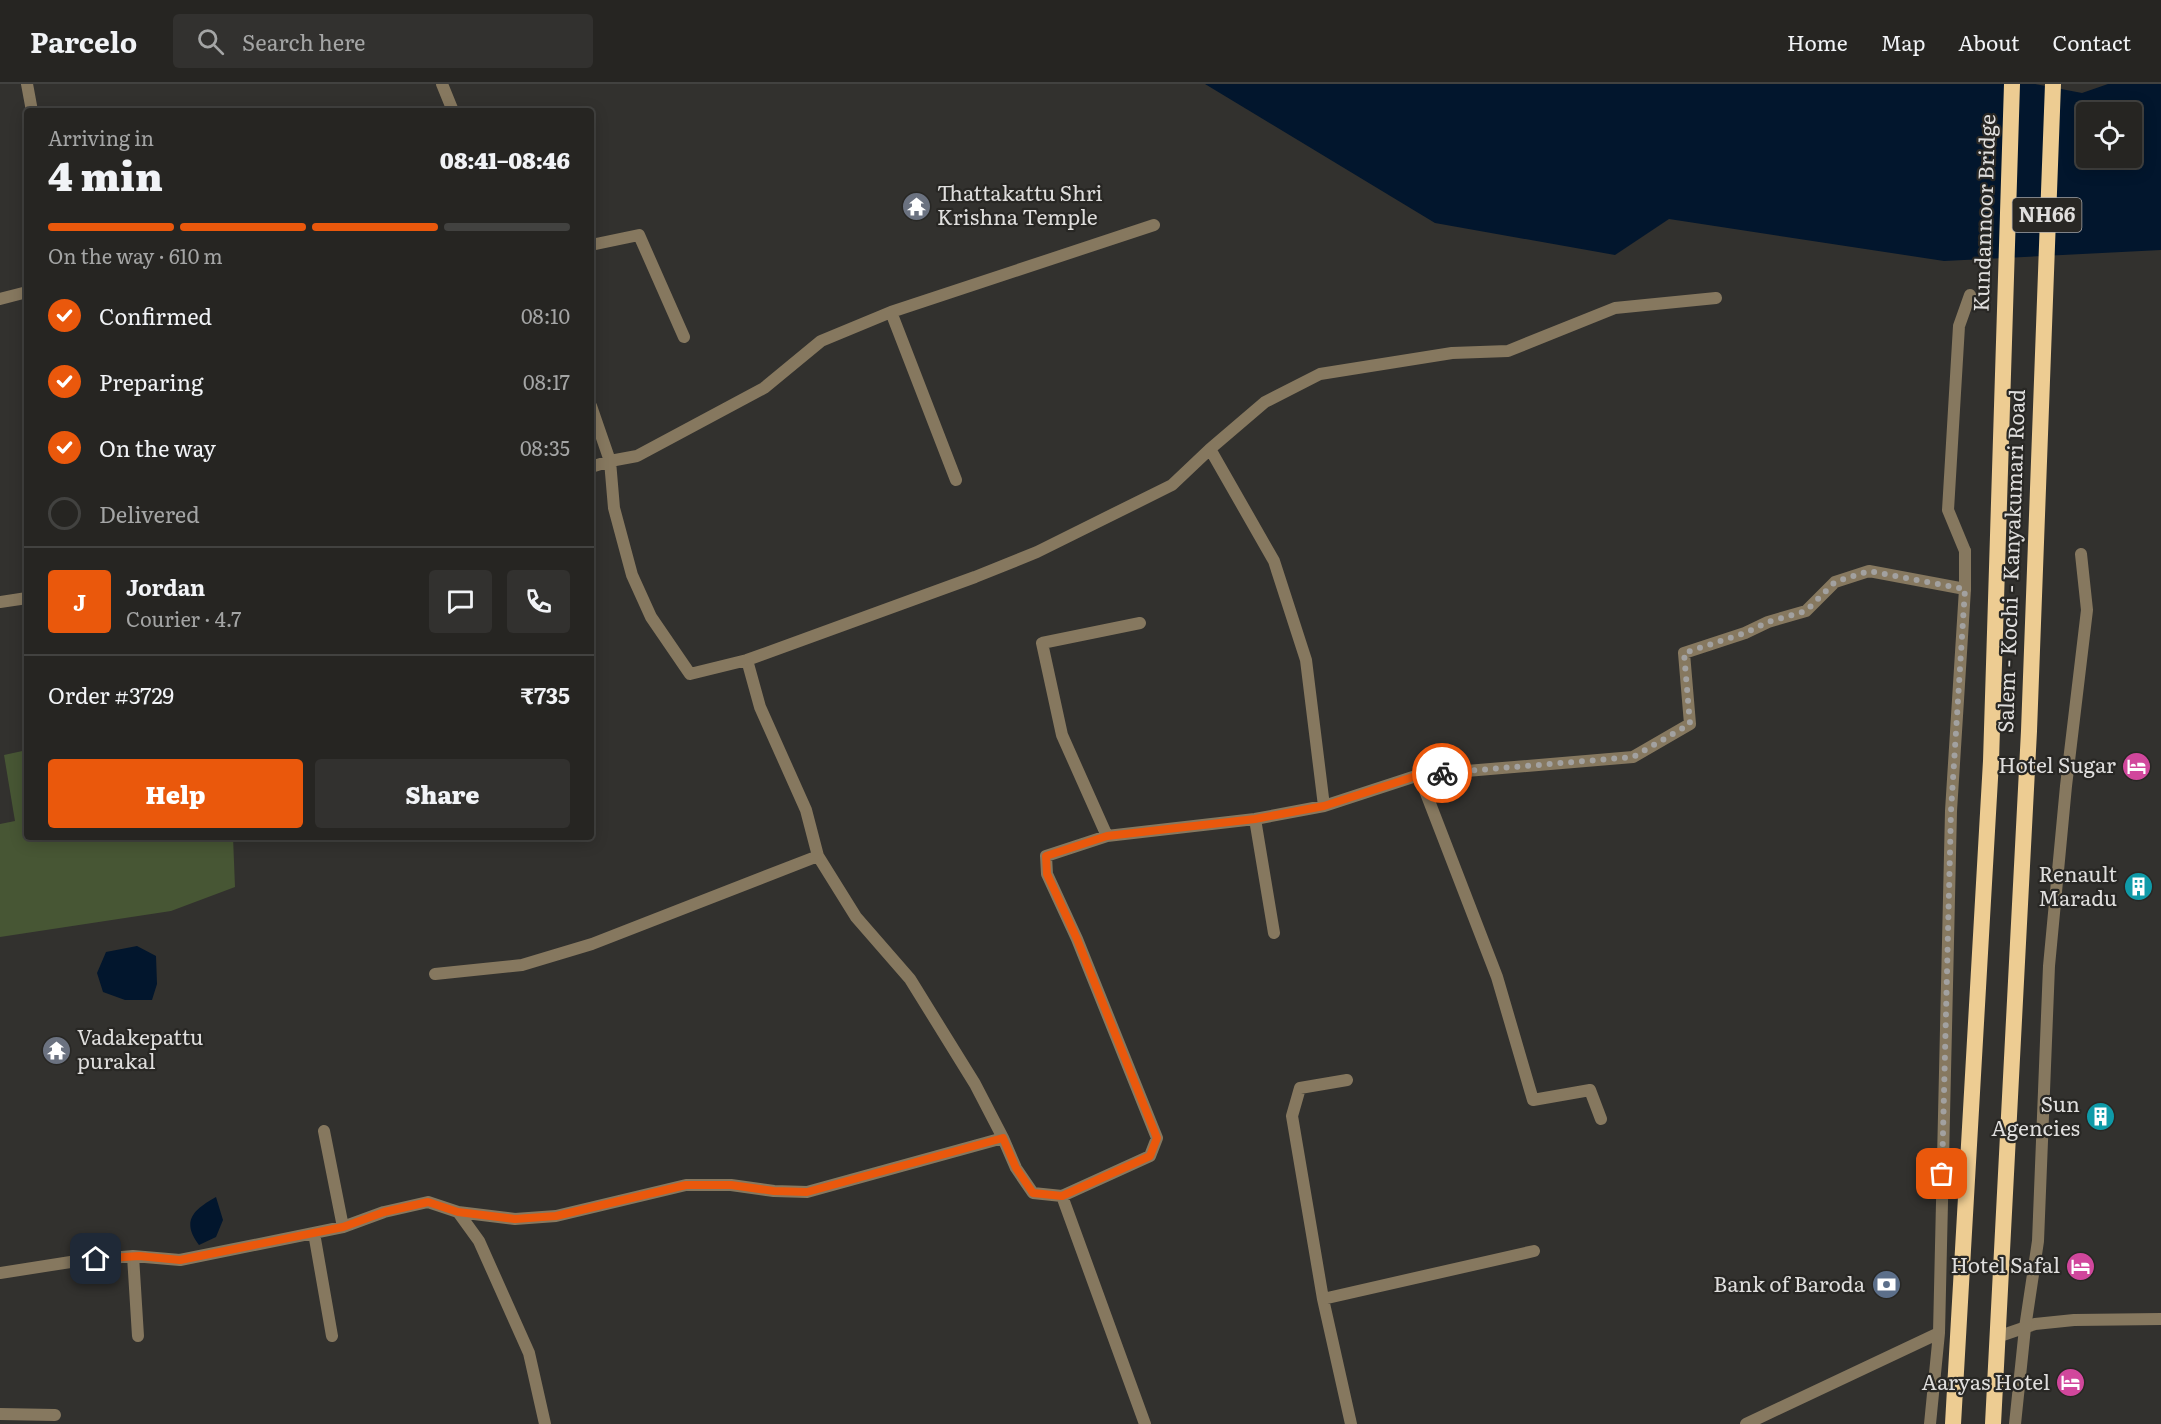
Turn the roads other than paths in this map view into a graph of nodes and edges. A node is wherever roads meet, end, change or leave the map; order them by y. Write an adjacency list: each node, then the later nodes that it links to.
1 (27, 84): 5 (street)
2 (443, 84): 6 (street)
3 (2012, 84): 15 (highway, Kundannoor Bridge / NH66)
4 (2053, 84): 51 (highway, Salem - Kochi - Kanyakumari Road / NH66)
5 (31, 108)
6 (452, 108)
7 (1154, 225): 13 (street)
8 (594, 244): 14 (street)
9 (24, 293): 12 (street)
10 (1970, 295): 22 (street)
11 (1716, 298): 17 (street)
12 (0, 299)
13 (891, 312): 18 (street); 20 (street)
14 (684, 337)
15 (2002, 343): 59 (highway, Salem - Kochi - Kanyakumari Road / NH66)
16 (594, 415): 18 (street)
17 (1210, 449): 26 (street); 28 (street)
18 (610, 461): 19 (street); 26 (street)
19 (594, 466)
20 (956, 480)
21 (2081, 554): 47 (street)
22 (1965, 589): 27 (street); 48 (street)
23 (24, 598): 24 (street)
24 (0, 602)
25 (1140, 623): 30 (street)
26 (747, 660): 31 (street)
27 (1419, 775): 28 (street); 35 (street)
28 (1324, 806): 29 (street)
29 (1255, 819): 30 (street); 32 (street)
30 (1107, 836): 38 (street)
31 (818, 856): 33 (street); 37 (street)
32 (1274, 933)
33 (435, 974)
34 (1347, 1080): 45 (street)
35 (1601, 1119)
36 (324, 1131): 40 (street)
37 (1003, 1138): 38 (street); 39 (street)
38 (1062, 1196): 55 (street)
39 (458, 1212): 40 (street); 54 (street)
40 (343, 1227): 41 (street)
41 (314, 1233): 43 (street); 50 (street)
42 (1534, 1251): 45 (street)
43 (133, 1256): 44 (street); 49 (street)
44 (0, 1273)
45 (1323, 1299): 56 (street)
46 (2161, 1319): 47 (street)
47 (2025, 1328): 51 (street); 61 (street)
48 (1939, 1333): 57 (street); 58 (street)
49 (138, 1335)
50 (332, 1336)
51 (1997, 1337): 60 (highway, Salem - Kochi - Kanyakumari Road / NH66)
52 (0, 1414): 53 (street)
53 (55, 1415)
54 (545, 1424)
55 (1145, 1424)
56 (1351, 1424)
57 (1746, 1424)
58 (1930, 1424)
59 (1953, 1424)
60 (1992, 1424)
61 (2015, 1424)

